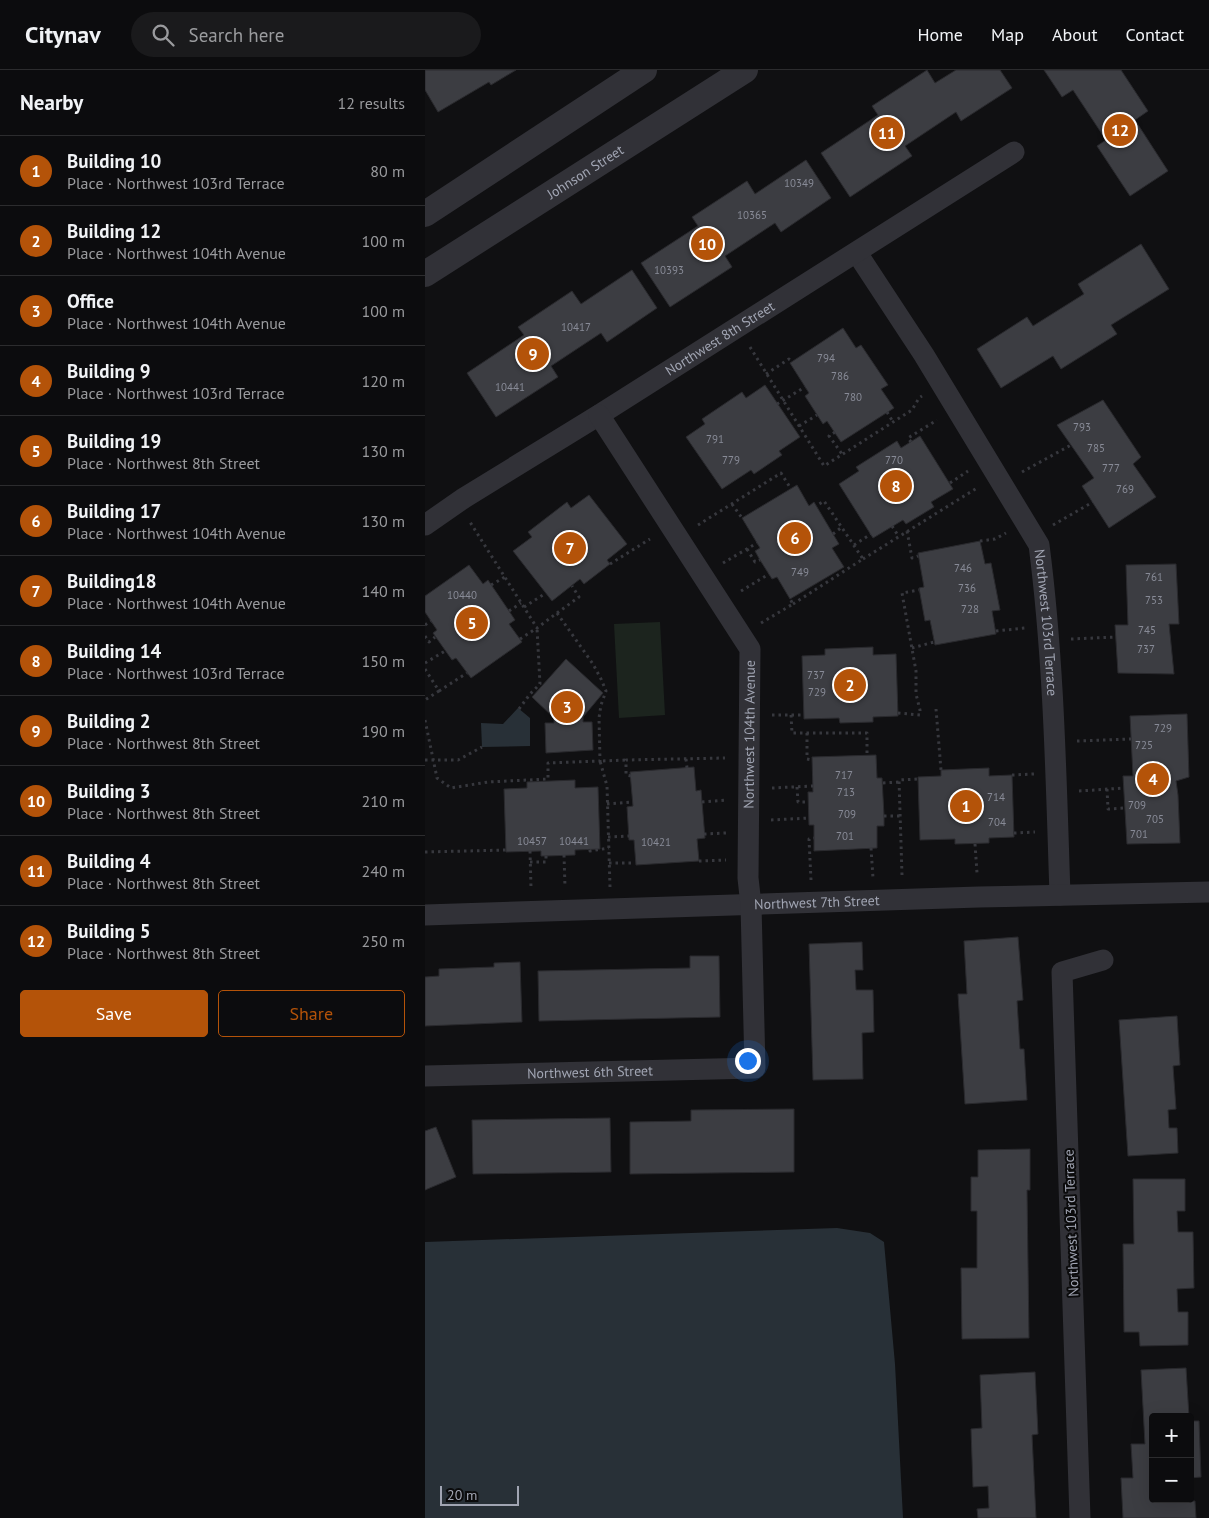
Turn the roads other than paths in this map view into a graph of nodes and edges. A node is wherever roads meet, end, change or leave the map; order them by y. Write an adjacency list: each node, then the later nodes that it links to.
1 (644, 70): 4 (street)
2 (745, 70): 6 (street, Johnson Street)
3 (1014, 152): 5 (street, Northwest 8th Street)
4 (425, 214)
5 (857, 253): 7 (street, Northwest 8th Street); 10 (street, Northwest 103rd Terrace)
6 (425, 274)
7 (599, 415): 8 (street, Northwest 8th Street); 11 (street, Northwest 104th Avenue)
8 (425, 525)
9 (1209, 892): 10 (street, Northwest 7th Street)
10 (1060, 895): 11 (street, Northwest 7th Street)
11 (751, 905): 12 (street, Northwest 7th Street); 14 (street, Northwest 104th Avenue)
12 (425, 915)
13 (1103, 960): 16 (street, Northwest 103rd Terrace)
14 (755, 1068): 15 (street, Northwest 6th Street)
15 (425, 1076)
16 (1080, 1518)

